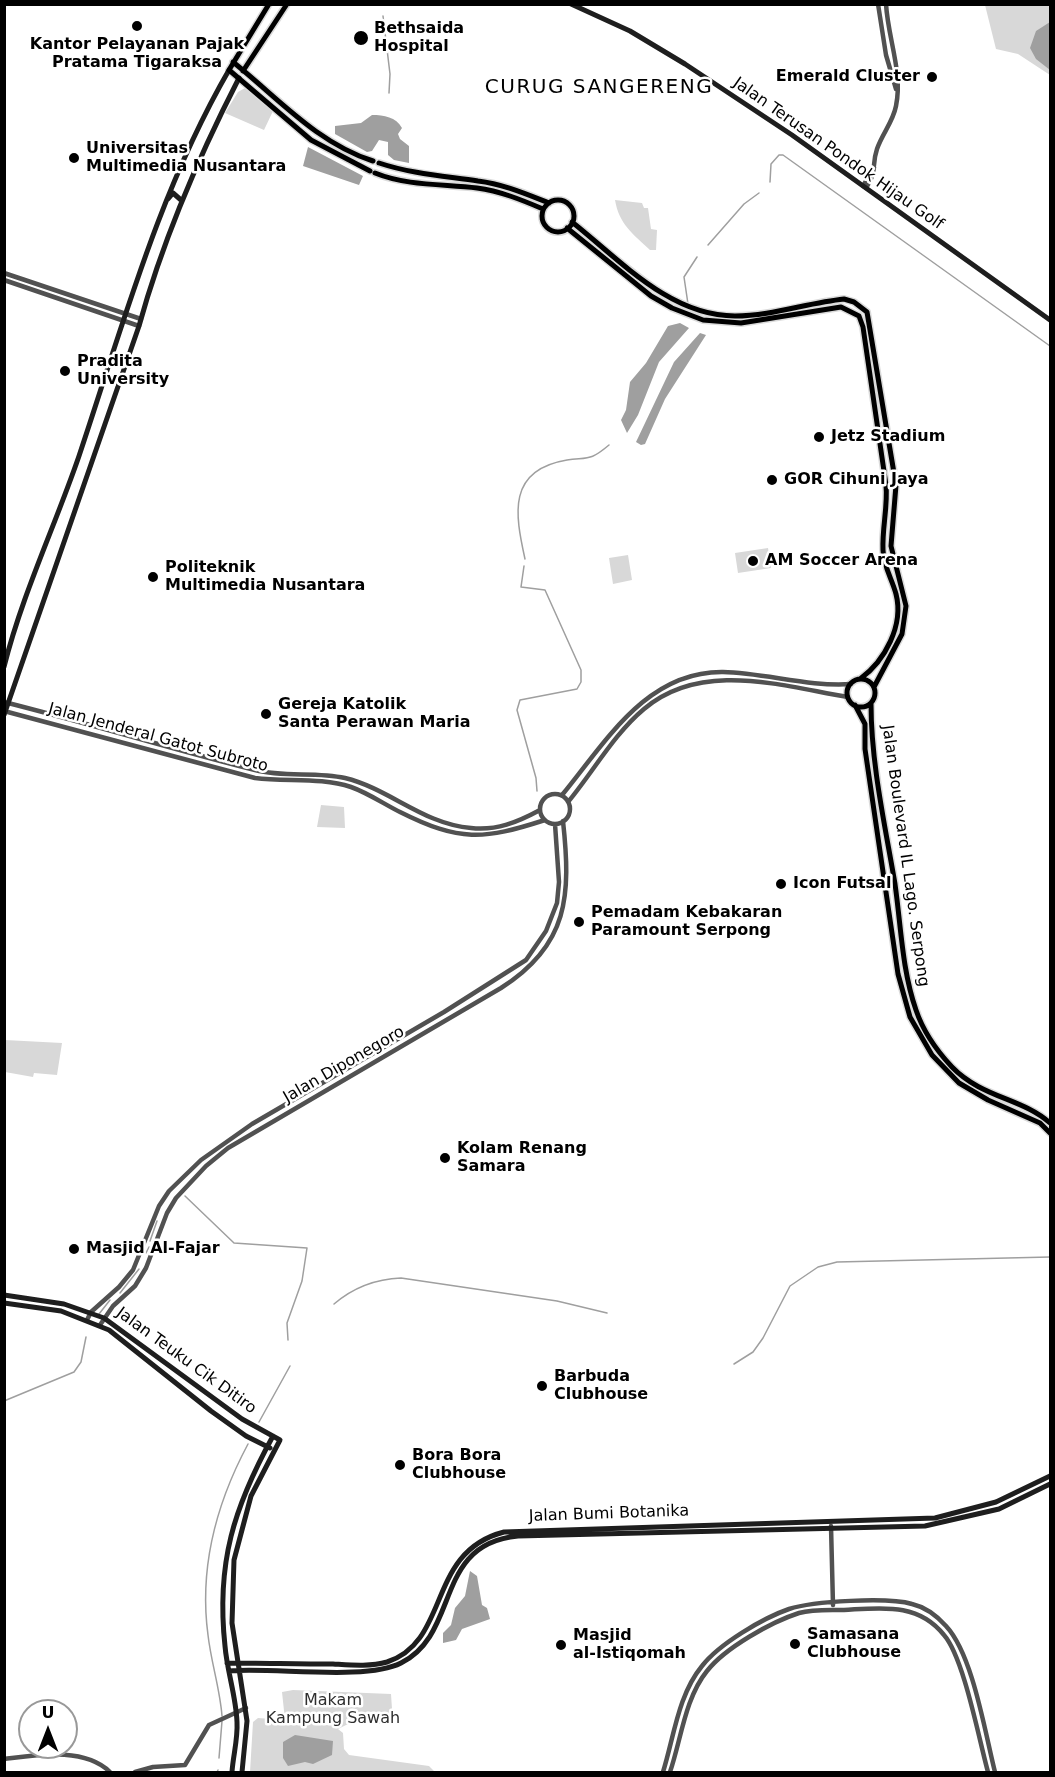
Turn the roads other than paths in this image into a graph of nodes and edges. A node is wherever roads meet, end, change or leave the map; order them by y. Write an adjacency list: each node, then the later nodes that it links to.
1 (269, 4): 6 (main road)
2 (287, 4): 8 (main road)
3 (571, 4): 13 (main road, Jalan Terusan Pondok Hijau Golf)
4 (878, 4): 10 (street)
5 (886, 4): 10 (street)
6 (233, 62): 7 (main road); 8 (main road)
7 (229, 70): 9 (main road); 12 (main road)
8 (243, 70): 9 (main road); 15 (main road)
9 (239, 78): 11 (main road); 16 (main road)
10 (897, 92): 13 (street)
11 (194, 170): 12 (main road); 14 (main road)
12 (172, 183): 17 (main road)
13 (865, 187): 24 (main road, Jalan Terusan Pondok Hijau Golf)
14 (181, 200): 17 (main road); 23 (main road)
15 (549, 203): 16 (main road); 18 (main road)
16 (543, 209): 19 (main road)
17 (160, 212): 22 (main road)
18 (572, 222): 19 (main road); 26 (main road)
19 (567, 228): 27 (main road)
20 (4, 273): 22 (street)
21 (4, 280): 22 (street)
22 (126, 318): 23 (street); 25 (street); 28 (main road)
23 (141, 319): 25 (main road)
24 (1050, 320)
25 (139, 326): 37 (main road)
26 (888, 436): 27 (main road); 34 (main road)
27 (879, 437): 30 (main road)
28 (4, 667)
29 (776, 678): 31 (street); 32 (street); 33 (street)
30 (860, 679): 32 (main road); 34 (main road)
31 (672, 683): 35 (street); 41 (street)
32 (851, 684): 36 (main road)
33 (774, 685): 35 (street); 36 (street)
34 (874, 687): 38 (main road)
35 (675, 690): 44 (street)
36 (848, 697): 39 (main road)
37 (7, 702): 40 (main road); 45 (street, Jalan Jenderal Gatot Subroto)
38 (871, 704): 39 (main road); 42 (main road, Jalan Boulevard IL Lago. Serpong)
39 (855, 705): 43 (main road, Jalan Boulevard IL Lago. Serpong)
40 (5, 713): 46 (street, Jalan Jenderal Gatot Subroto)
41 (562, 795): 44 (street); 45 (street)
42 (881, 799): 43 (main road); 57 (main road, Jalan Boulevard IL Lago. Serpong)
43 (873, 800): 57 (main road, Jalan Boulevard IL Lago. Serpong)
44 (568, 802): 47 (street)
45 (540, 810): 46 (street)
46 (545, 820): 48 (street)
47 (563, 821): 48 (street); 50 (street, Jalan Diponegoro)
48 (555, 824): 49 (street, Jalan Diponegoro)
49 (538, 945): 50 (street); 51 (street, Jalan Diponegoro)
50 (545, 950): 52 (street, Jalan Diponegoro)
51 (497, 980): 52 (street); 53 (street, Jalan Diponegoro)
52 (501, 988): 54 (street, Jalan Diponegoro)
53 (410, 1032): 54 (street); 55 (street, Jalan Diponegoro)
54 (413, 1038): 56 (street, Jalan Diponegoro)
55 (354, 1064): 56 (street); 60 (street, Jalan Diponegoro)
56 (358, 1070): 61 (street, Jalan Diponegoro)
57 (958, 1078): 58 (main road, Jalan Boulevard IL Lago. Serpong); 59 (main road, Jalan Boulevard IL Lago. Serpong)
58 (1050, 1123)
59 (1050, 1133)
60 (224, 1142): 61 (street); 62 (street, Jalan Diponegoro)
61 (228, 1148): 63 (street, Jalan Diponegoro)
62 (152, 1219): 63 (street); 64 (street, Jalan Diponegoro)
63 (162, 1224): 66 (street, Jalan Diponegoro)
64 (113, 1292): 66 (street); 68 (street, Jalan Diponegoro)
65 (4, 1295): 68 (main road, Jalan Teuku Cik Ditiro)
66 (120, 1300): 69 (street, Jalan Diponegoro)
67 (4, 1303): 70 (main road, Jalan Teuku Cik Ditiro)
68 (91, 1312): 69 (main road, Jalan Teuku Cik Ditiro); 70 (street, Jalan Diponegoro)
69 (104, 1318): 71 (street, Jalan Diponegoro); 72 (main road, Jalan Teuku Cik Ditiro)
70 (87, 1320): 71 (main road, Jalan Teuku Cik Ditiro)
71 (100, 1325): 73 (main road, Jalan Teuku Cik Ditiro)
72 (242, 1419): 73 (main road); 74 (main road, Jalan Teuku Cik Ditiro)
73 (236, 1429): 75 (main road, Jalan Teuku Cik Ditiro)
74 (273, 1436): 75 (main road); 76 (main road, Jalan Teuku Cik Ditiro)
75 (267, 1446): 76 (main road, Jalan Teuku Cik Ditiro); 88 (main road)
76 (274, 1451): 89 (main road)
77 (1050, 1476): 79 (main road, Jalan Bumi Botanika)
78 (1050, 1484): 80 (main road, Jalan Bumi Botanika)
79 (996, 1503): 80 (main road); 81 (main road, Jalan Bumi Botanika)
80 (999, 1509): 83 (main road, Jalan Bumi Botanika)
81 (831, 1522): 82 (main road, Jalan Bumi Botanika); 83 (street)
82 (703, 1524): 84 (main road); 85 (main road, Jalan Bumi Botanika)
83 (831, 1529): 84 (main road, Jalan Bumi Botanika); 86 (street)
84 (703, 1532): 85 (main road, Jalan Bumi Botanika)
85 (442, 1600): 89 (main road, Jalan Bumi Botanika); 90 (main road, Jalan Bumi Botanika)
86 (833, 1604): 87 (street); 95 (street); 102 (street)
87 (833, 1610): 100 (street); 101 (street)
88 (227, 1663): 89 (main road, Jalan Bumi Botanika); 91 (main road)
89 (239, 1663): 90 (main road)
90 (241, 1670): 91 (main road, Jalan Bumi Botanika); 92 (main road)
91 (229, 1671): 93 (main road)
92 (246, 1708): 93 (street); 99 (main road)
93 (236, 1713): 97 (street); 98 (main road)
94 (4, 1759): 96 (street)
95 (664, 1772): 100 (street)
96 (110, 1773)
97 (135, 1773)
98 (232, 1773)
99 (242, 1773)
100 (670, 1773)
101 (988, 1773)
102 (995, 1773)

